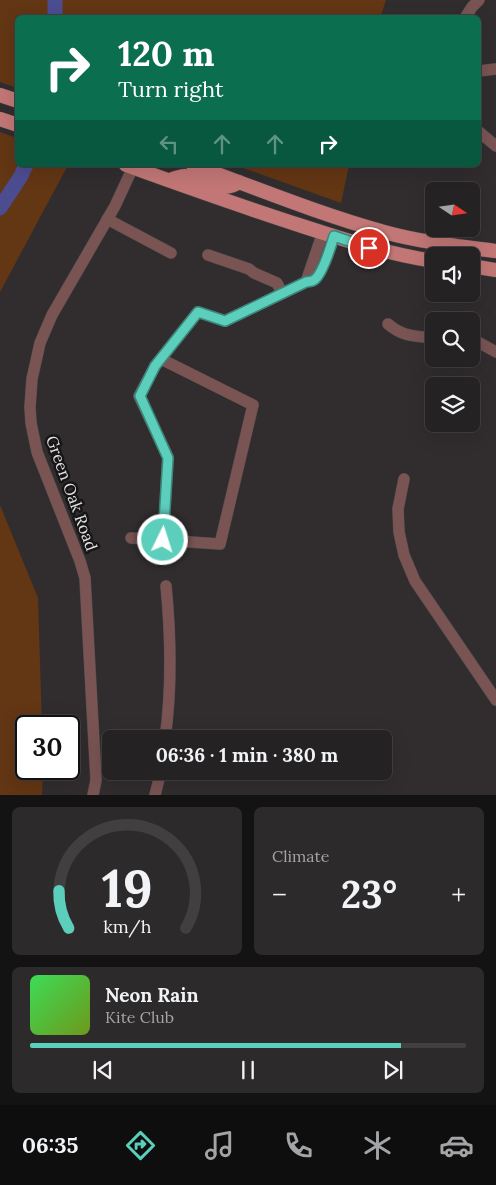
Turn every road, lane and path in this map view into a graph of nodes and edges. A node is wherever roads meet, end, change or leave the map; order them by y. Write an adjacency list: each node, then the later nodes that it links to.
1 (479, 0): 2 (street)
2 (467, 15)
3 (496, 69): 4 (street)
4 (481, 71)
5 (0, 95): 6 (main road)
6 (15, 100)
7 (0, 119): 8 (main road)
8 (15, 124)
9 (481, 134): 10 (street)
10 (496, 146)
11 (131, 167): 16 (street, Green Oak Road)
12 (134, 167): 14 (main road)
13 (198, 167): 15 (main road)
14 (170, 180): 15 (main road); 17 (main road)
15 (239, 182): 18 (main road)
16 (107, 220): 19 (street); 37 (street, Green Oak Road)
17 (329, 234): 21 (main road); 24 (street)
18 (496, 251)
19 (171, 253)
20 (208, 255): 24 (street)
21 (425, 260)
22 (480, 267): 23 (main road)
23 (496, 270)
24 (282, 293): 29 (street)
25 (388, 324): 26 (street)
26 (425, 337)
27 (480, 343): 28 (street)
28 (496, 352)
29 (161, 359): 32 (street); 32 (street)
30 (404, 479): 34 (street)
31 (131, 538): 32 (street)
32 (163, 540)
33 (166, 586): 35 (street)
34 (496, 700)
35 (167, 730)
36 (159, 780): 38 (street)
37 (93, 795)
38 (155, 795)

